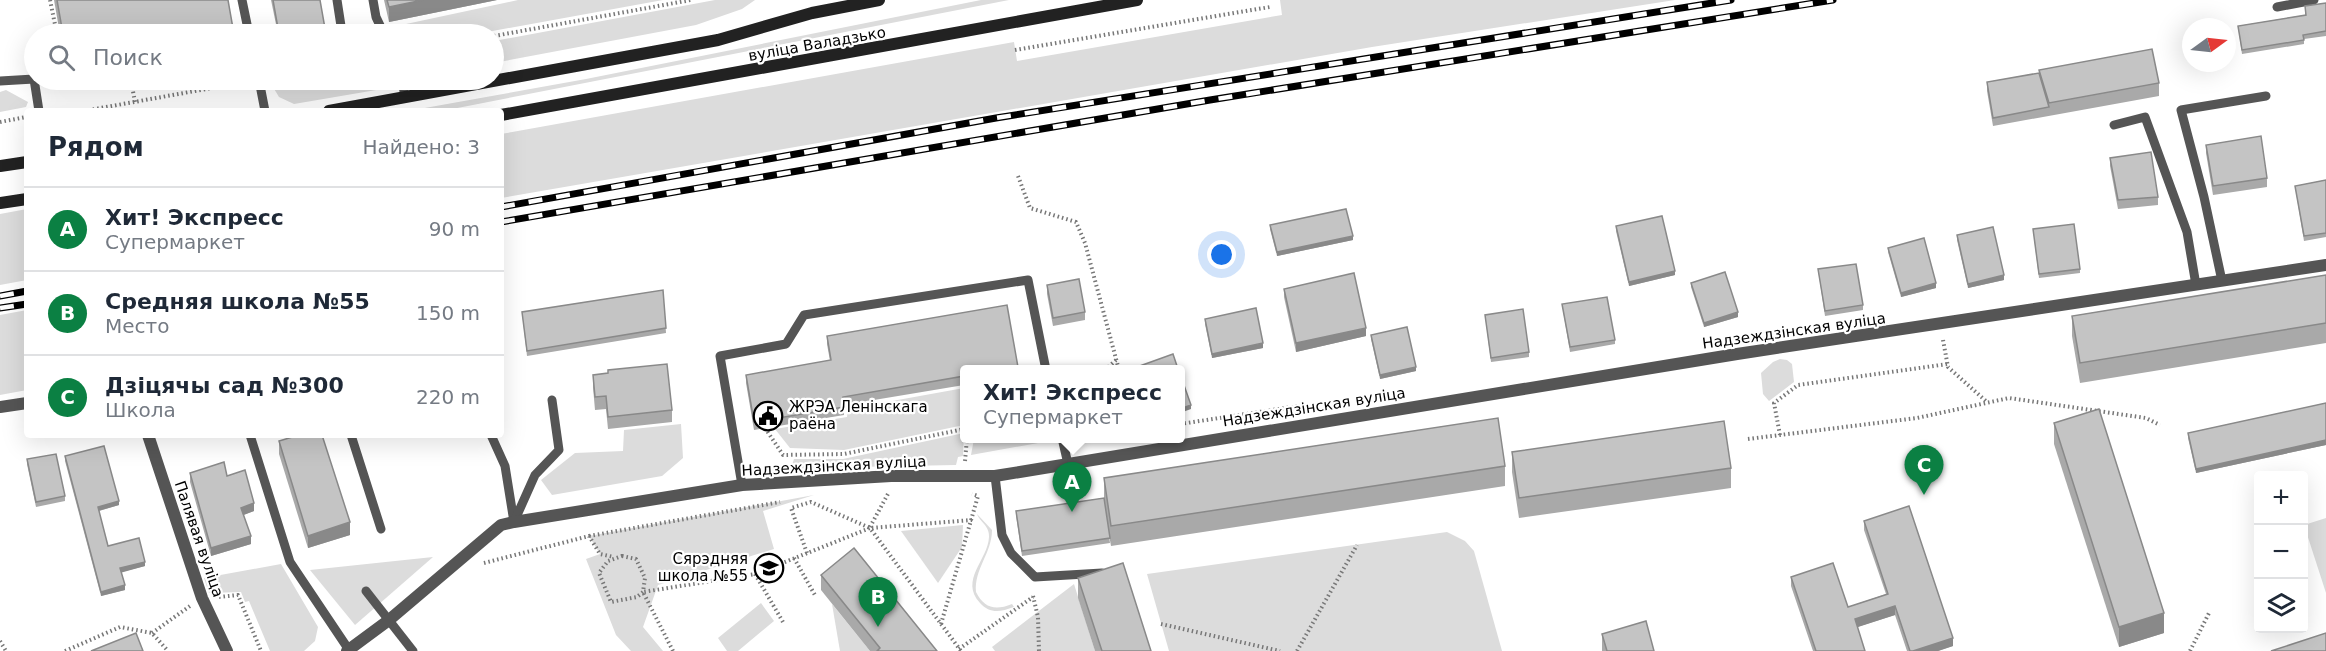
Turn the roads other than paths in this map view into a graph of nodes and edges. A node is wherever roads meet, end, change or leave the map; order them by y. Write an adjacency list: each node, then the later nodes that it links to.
1 (242, 0): 9 (lane)
2 (337, 0): 10 (lane)
3 (373, 0): 11 (lane)
4 (879, 0): 13 (main road, вуліца Валадзько)
5 (1137, 0): 7 (main road, вуліца Валадзько)
6 (2314, 0): 8 (lane)
7 (1073, 5): 25 (main road, вуліца Валадзько)
8 (2277, 7)
9 (247, 24)
10 (341, 24)
11 (379, 24)
12 (0, 70): 15 (lane)
13 (504, 79)
14 (24, 80): 15 (lane)
15 (0, 81)
16 (36, 90): 22 (lane)
17 (261, 90): 23 (lane)
18 (404, 90): 21 (lane)
19 (443, 90): 21 (main road, вуліца Валадзько)
20 (2266, 96): 32 (lane)
21 (405, 97): 24 (main road, вуліца Валадзько)
22 (39, 108)
23 (264, 108)
24 (345, 108)
25 (504, 114)
26 (2114, 125): 33 (lane)
27 (24, 162): 28 (main road)
28 (0, 166)
29 (24, 199): 30 (main road)
30 (0, 203)
31 (2326, 265): 32 (street, Надзеждзінская вуліца)
32 (2222, 281): 33 (street, Надзеждзінская вуліца)
33 (2196, 285): 43 (street, Надзеждзінская вуліца)
34 (1046, 365): 45 (lane)
35 (552, 400): 46 (lane)
36 (24, 403): 37 (street)
37 (0, 407)
38 (149, 438): 51 (street, Палявая вуліца)
39 (251, 438): 52 (lane)
40 (352, 438): 47 (lane)
41 (492, 438): 46 (lane)
42 (1063, 443): 43 (lane)
43 (1068, 464): 44 (street, Надзеждзінская вуліца)
44 (995, 476): 45 (street, Надзеждзінская вуліца); 48 (lane)
45 (742, 485): 46 (street, Надзеждзінская вуліца)
46 (514, 522): 50 (street, Надзеждзінская вуліца)
47 (381, 529)
48 (1110, 572)
49 (366, 591): 50 (lane)
50 (389, 620): 52 (street, Надзеждзінская вуліца); 53 (lane)
51 (226, 651)
52 (348, 651)
53 (413, 651)

